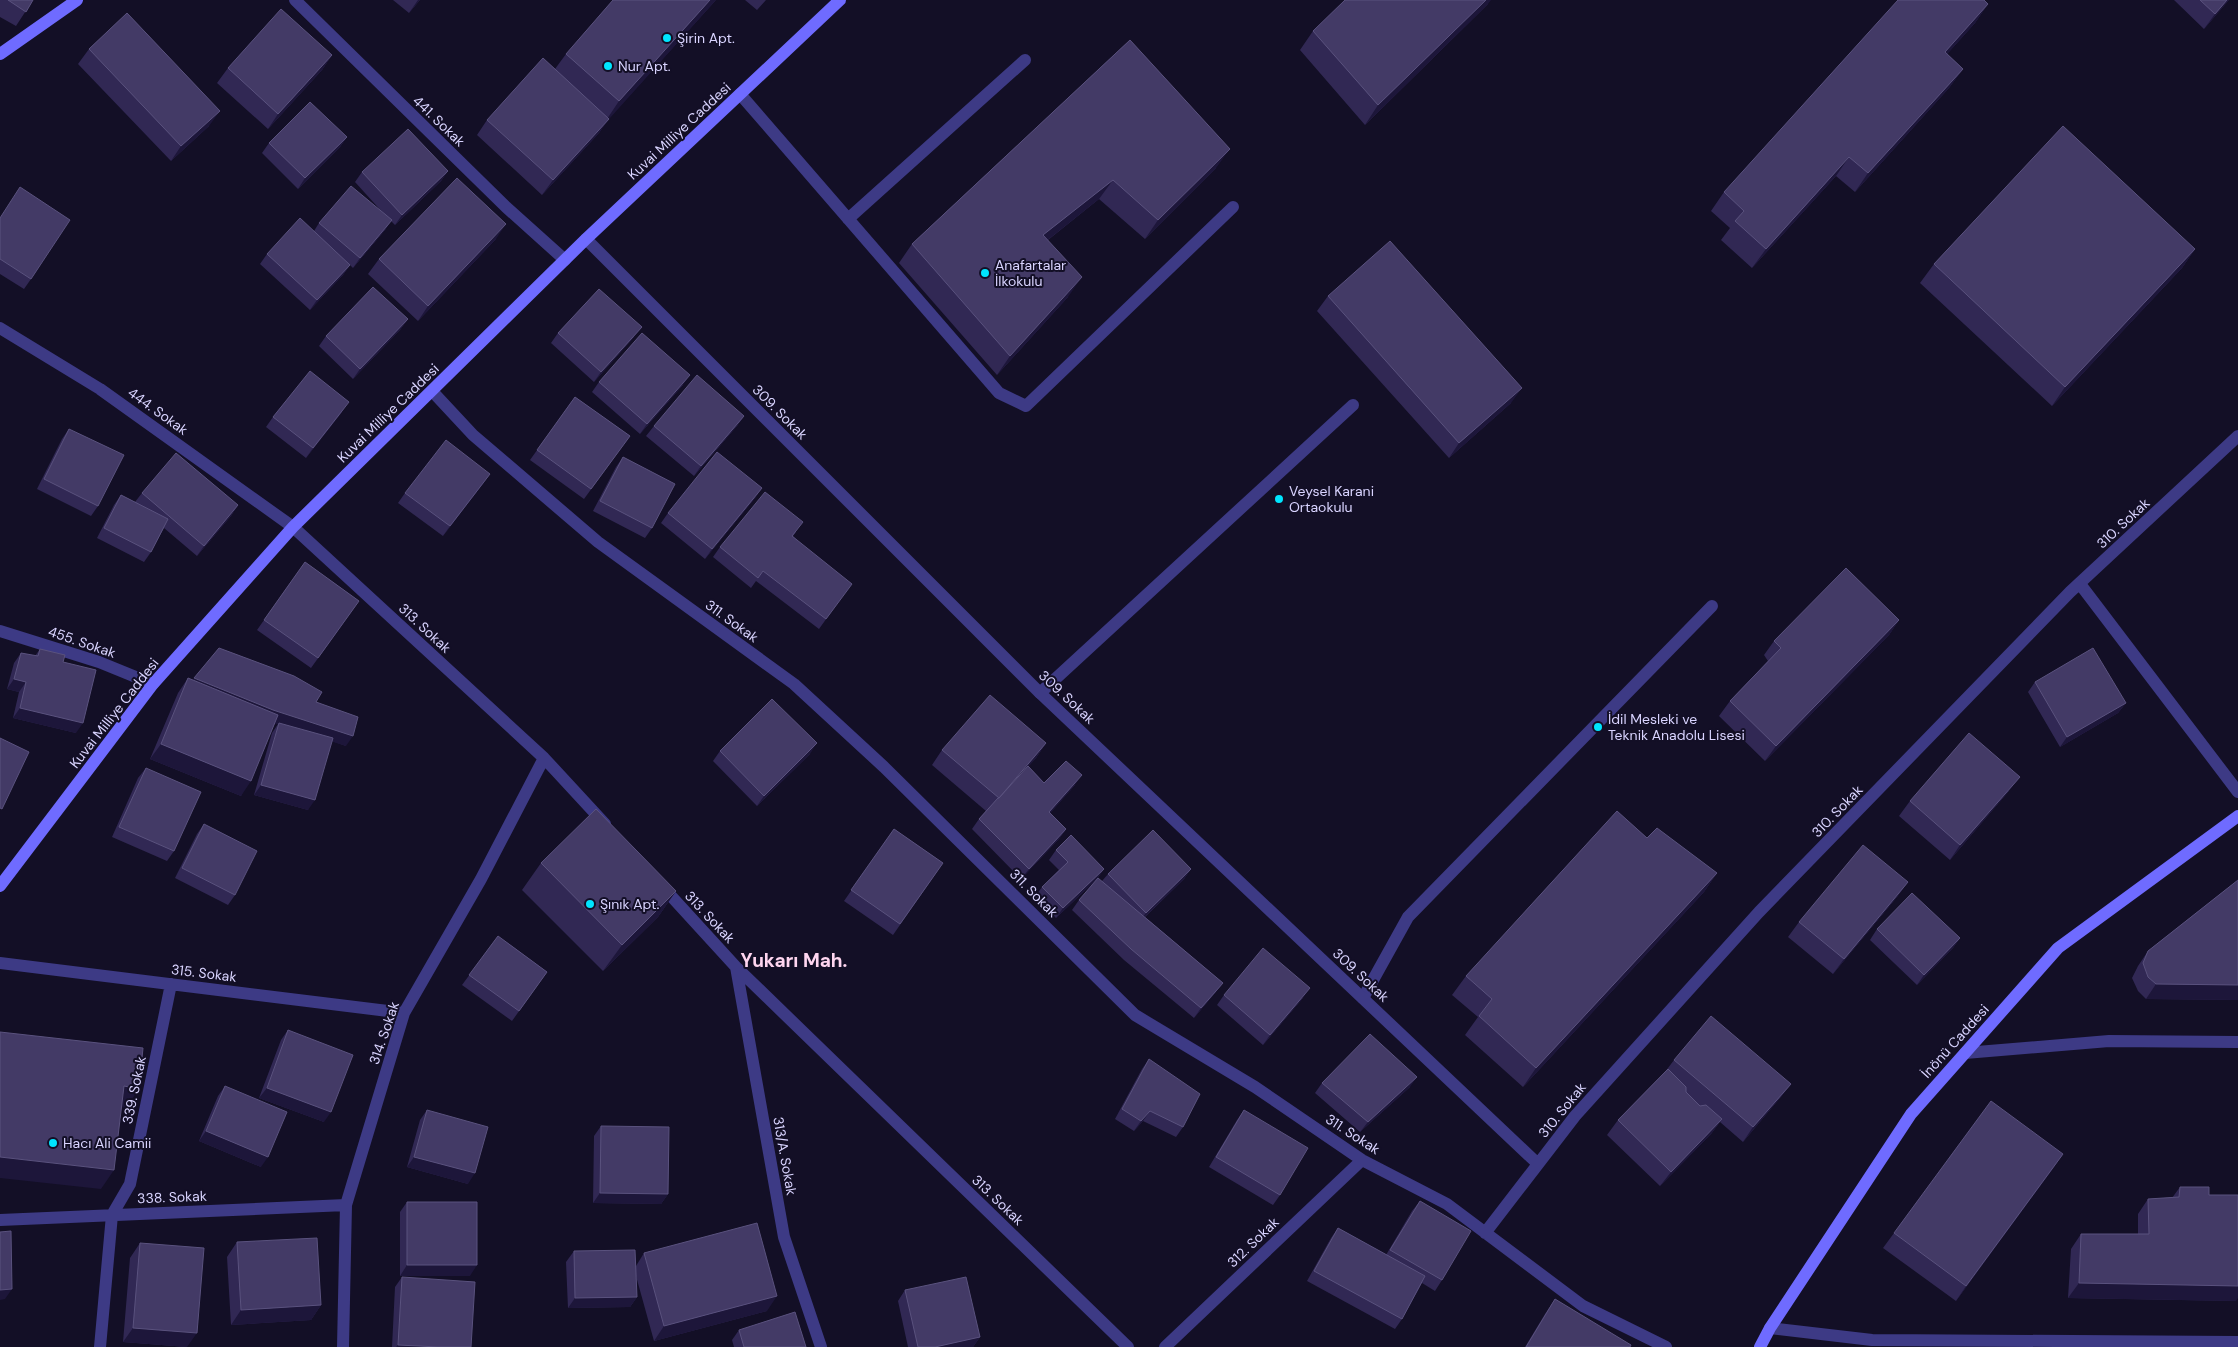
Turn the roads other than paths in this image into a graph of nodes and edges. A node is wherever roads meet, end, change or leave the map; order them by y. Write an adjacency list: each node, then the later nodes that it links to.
1 (77, 0): 4 (street)
2 (295, 0): 10 (street, 441. Sokak)
3 (840, 0): 6 (street, Kuvai Milliye Caddesi)
4 (0, 54)
5 (1026, 60): 8 (street)
6 (740, 94): 8 (street); 9 (street, Kuvai Milliye Caddesi)
7 (1233, 207): 8 (street)
8 (848, 219)
9 (586, 239): 10 (street, Kuvai Milliye Caddesi); 20 (street, 309. Sokak)
10 (565, 260): 12 (street, Kuvai Milliye Caddesi)
11 (0, 328): 15 (street, 444. Sokak)
12 (432, 391): 15 (street, Kuvai Milliye Caddesi); 34 (street, 311. Sokak)
13 (1353, 405): 20 (street)
14 (2238, 436): 16 (street, 310. Sokak)
15 (293, 527): 19 (street, Kuvai Milliye Caddesi); 21 (street, 313. Sokak)
16 (2080, 584): 22 (street); 35 (street, 310. Sokak)
17 (1712, 606): 30 (street)
18 (0, 630): 19 (street, 455. Sokak)
19 (153, 684): 26 (street, Kuvai Milliye Caddesi)
20 (1040, 693): 30 (street, 309. Sokak)
21 (544, 758): 24 (street, 313. Sokak); 31 (street, 314. Sokak)
22 (2238, 792)
23 (2238, 816): 33 (street, İnönü Caddesi)
24 (610, 830)
25 (650, 873): 28 (street, 313. Sokak)
26 (0, 886)
27 (0, 963): 29 (street, 315. Sokak)
28 (736, 967): 44 (street, 313/A. Sokak); 45 (street, 313. Sokak)
29 (171, 984): 31 (street, 315. Sokak); 37 (street, 339. Sokak)
30 (1363, 998): 35 (street, 309. Sokak)
31 (404, 1013): 36 (street, 314. Sokak)
32 (2238, 1042): 33 (street)
33 (1965, 1053): 40 (street, İnönü Caddesi)
34 (1362, 1160): 39 (street, 311. Sokak); 46 (street, 312. Sokak)
35 (1538, 1164): 39 (street, 310. Sokak)
36 (346, 1205): 37 (street, 338. Sokak); 43 (street, 314. Sokak)
37 (112, 1215): 38 (street, 338. Sokak); 42 (street, 339. Sokak)
38 (0, 1220)
39 (1486, 1233): 47 (street, 311. Sokak)
40 (1770, 1328): 41 (street); 48 (street, İnönü Caddesi)
41 (2238, 1342)
42 (100, 1347)
43 (343, 1347)
44 (821, 1347)
45 (1128, 1347)
46 (1165, 1347)
47 (1666, 1347)
48 (1760, 1347)

